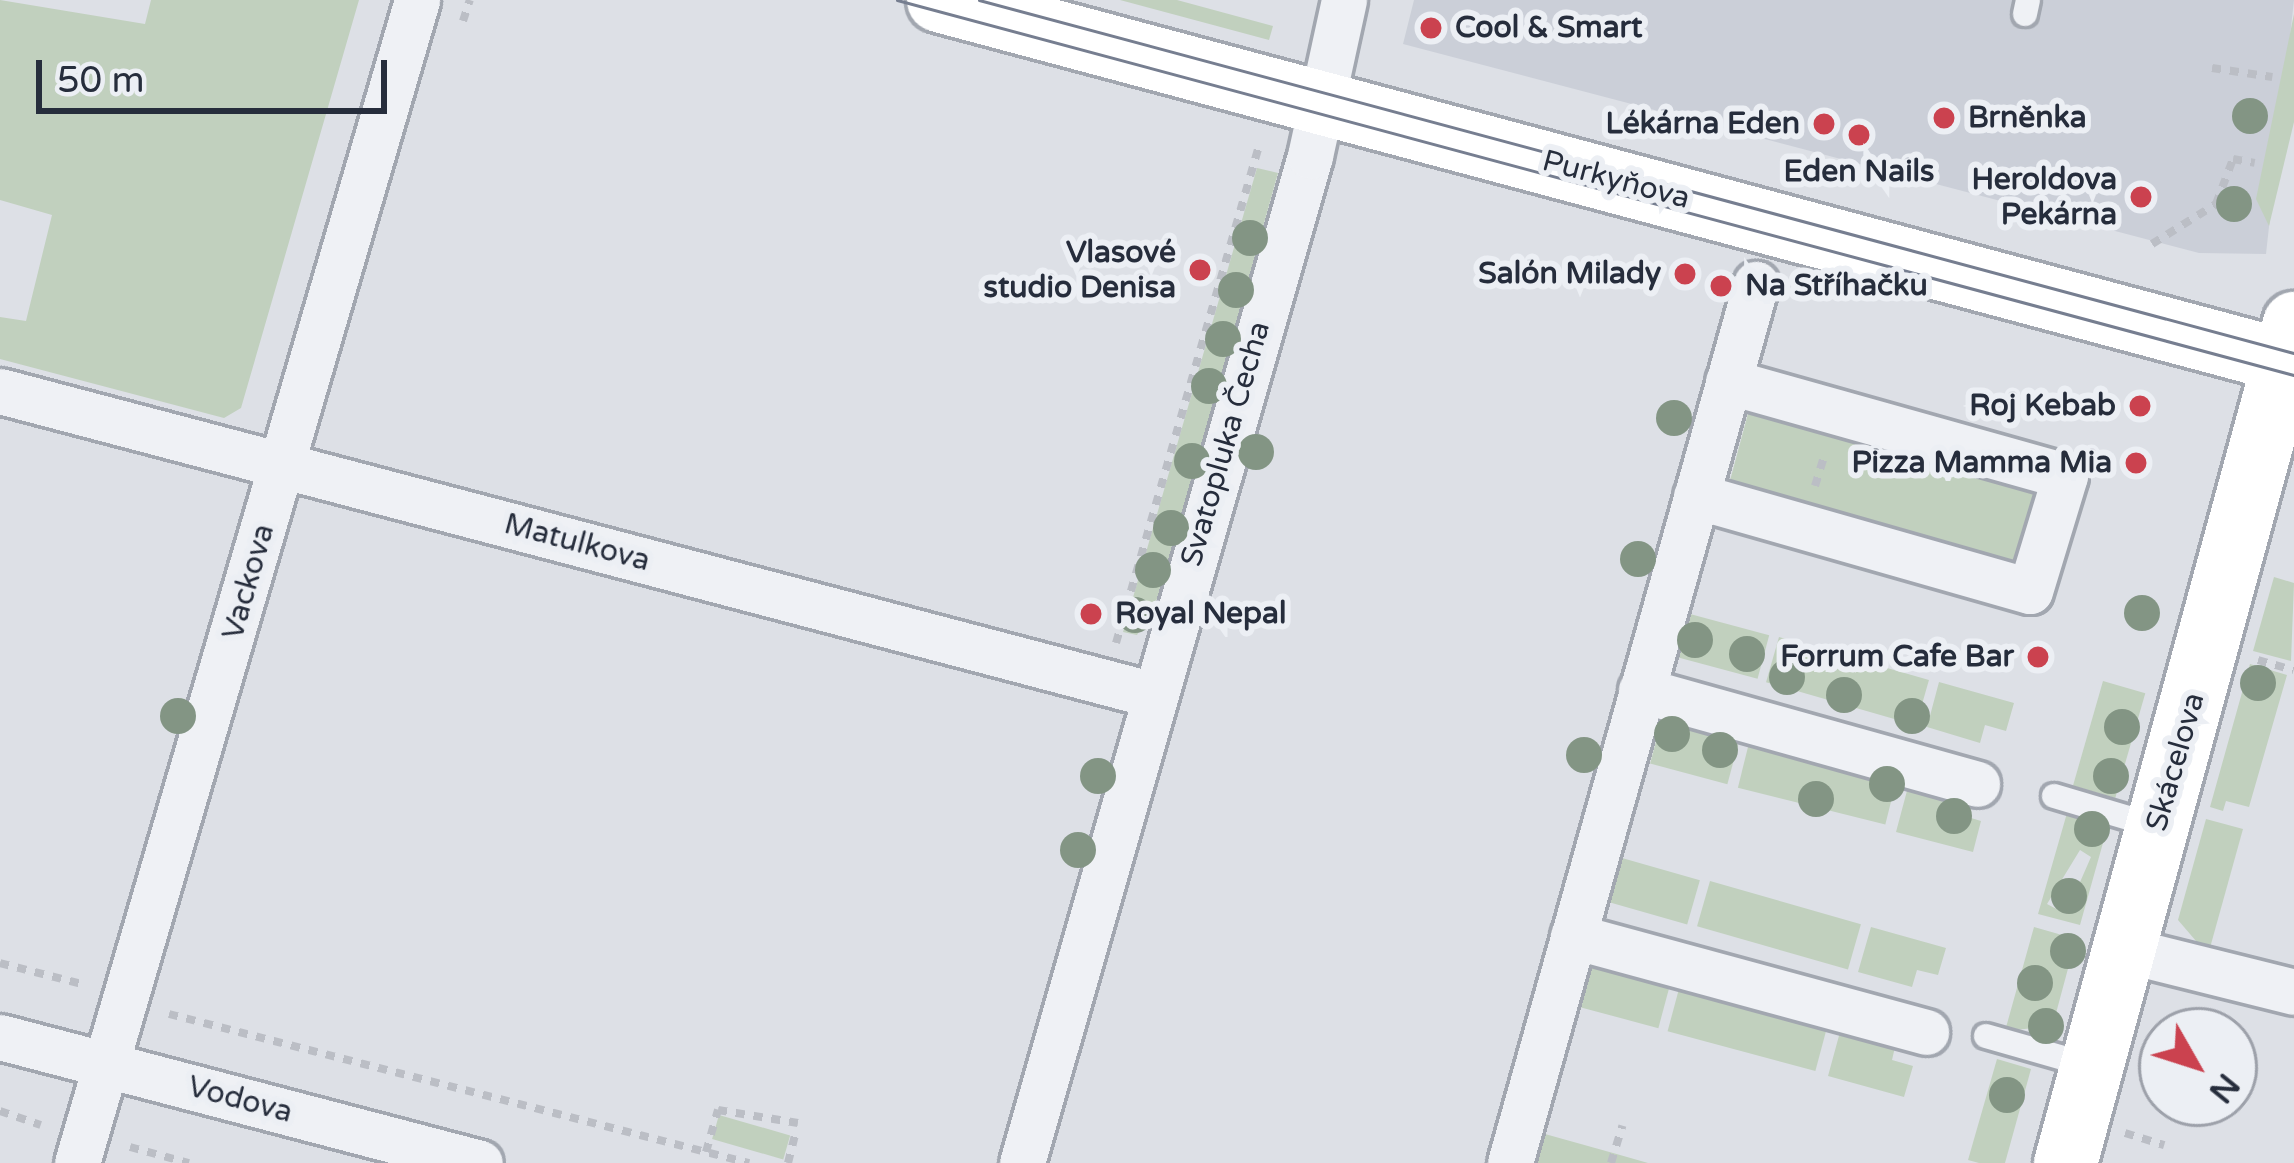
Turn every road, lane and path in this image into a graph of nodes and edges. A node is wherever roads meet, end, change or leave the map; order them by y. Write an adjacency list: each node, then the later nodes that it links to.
1 (417, 0): 17 (street, Vackova)
2 (938, 0): 6 (street, Purkyňova)
3 (1344, 0): 6 (street, Svatopluka Čecha)
4 (2212, 68): 5 (path)
5 (2272, 76)
6 (1318, 101): 13 (street, Purkyňova); 24 (street, Svatopluka Čecha)
7 (1259, 142): 20 (path)
8 (2255, 163): 11 (path)
9 (2008, 195): 10 (path)
10 (2006, 206)
11 (2152, 244)
12 (1756, 284): 14 (street)
13 (2291, 349): 27 (street, Skácelova)
14 (1728, 381): 16 (street); 18 (street)
15 (0, 391): 17 (street, Matulkova)
16 (1838, 413): 18 (street); 19 (path)
17 (283, 466): 24 (street, Matulkova); 37 (street, Vackova)
18 (1696, 496): 23 (street)
19 (1808, 509)
20 (1093, 644)
21 (2251, 658): 22 (path)
22 (2294, 670)
23 (1641, 690): 25 (street); 28 (street)
24 (1154, 695): 49 (street, Svatopluka Čecha)
25 (1976, 784)
26 (2054, 796): 27 (lane)
27 (2157, 827): 29 (street, Skácelova)
28 (1573, 935): 34 (street); 50 (street)
29 (2122, 949): 32 (street); 38 (street, Skácelova)
30 (88, 962): 31 (path)
31 (0, 963)
32 (2294, 992)
33 (172, 1003): 43 (path)
34 (1926, 1032)
35 (1986, 1036): 38 (lane)
36 (0, 1037): 37 (street, Vodova)
37 (106, 1065): 44 (street, Vackova); 46 (street, Vodova)
38 (2091, 1066): 52 (street, Skácelova)
39 (0, 1111): 40 (path)
40 (42, 1122)
41 (1622, 1126): 51 (path)
42 (130, 1147): 45 (path)
43 (706, 1151): 47 (path); 48 (path)
44 (77, 1163)
45 (189, 1163)
46 (480, 1163)
47 (748, 1163)
48 (788, 1163)
49 (1022, 1163)
50 (1510, 1163)
51 (1611, 1163)
52 (2065, 1163)

